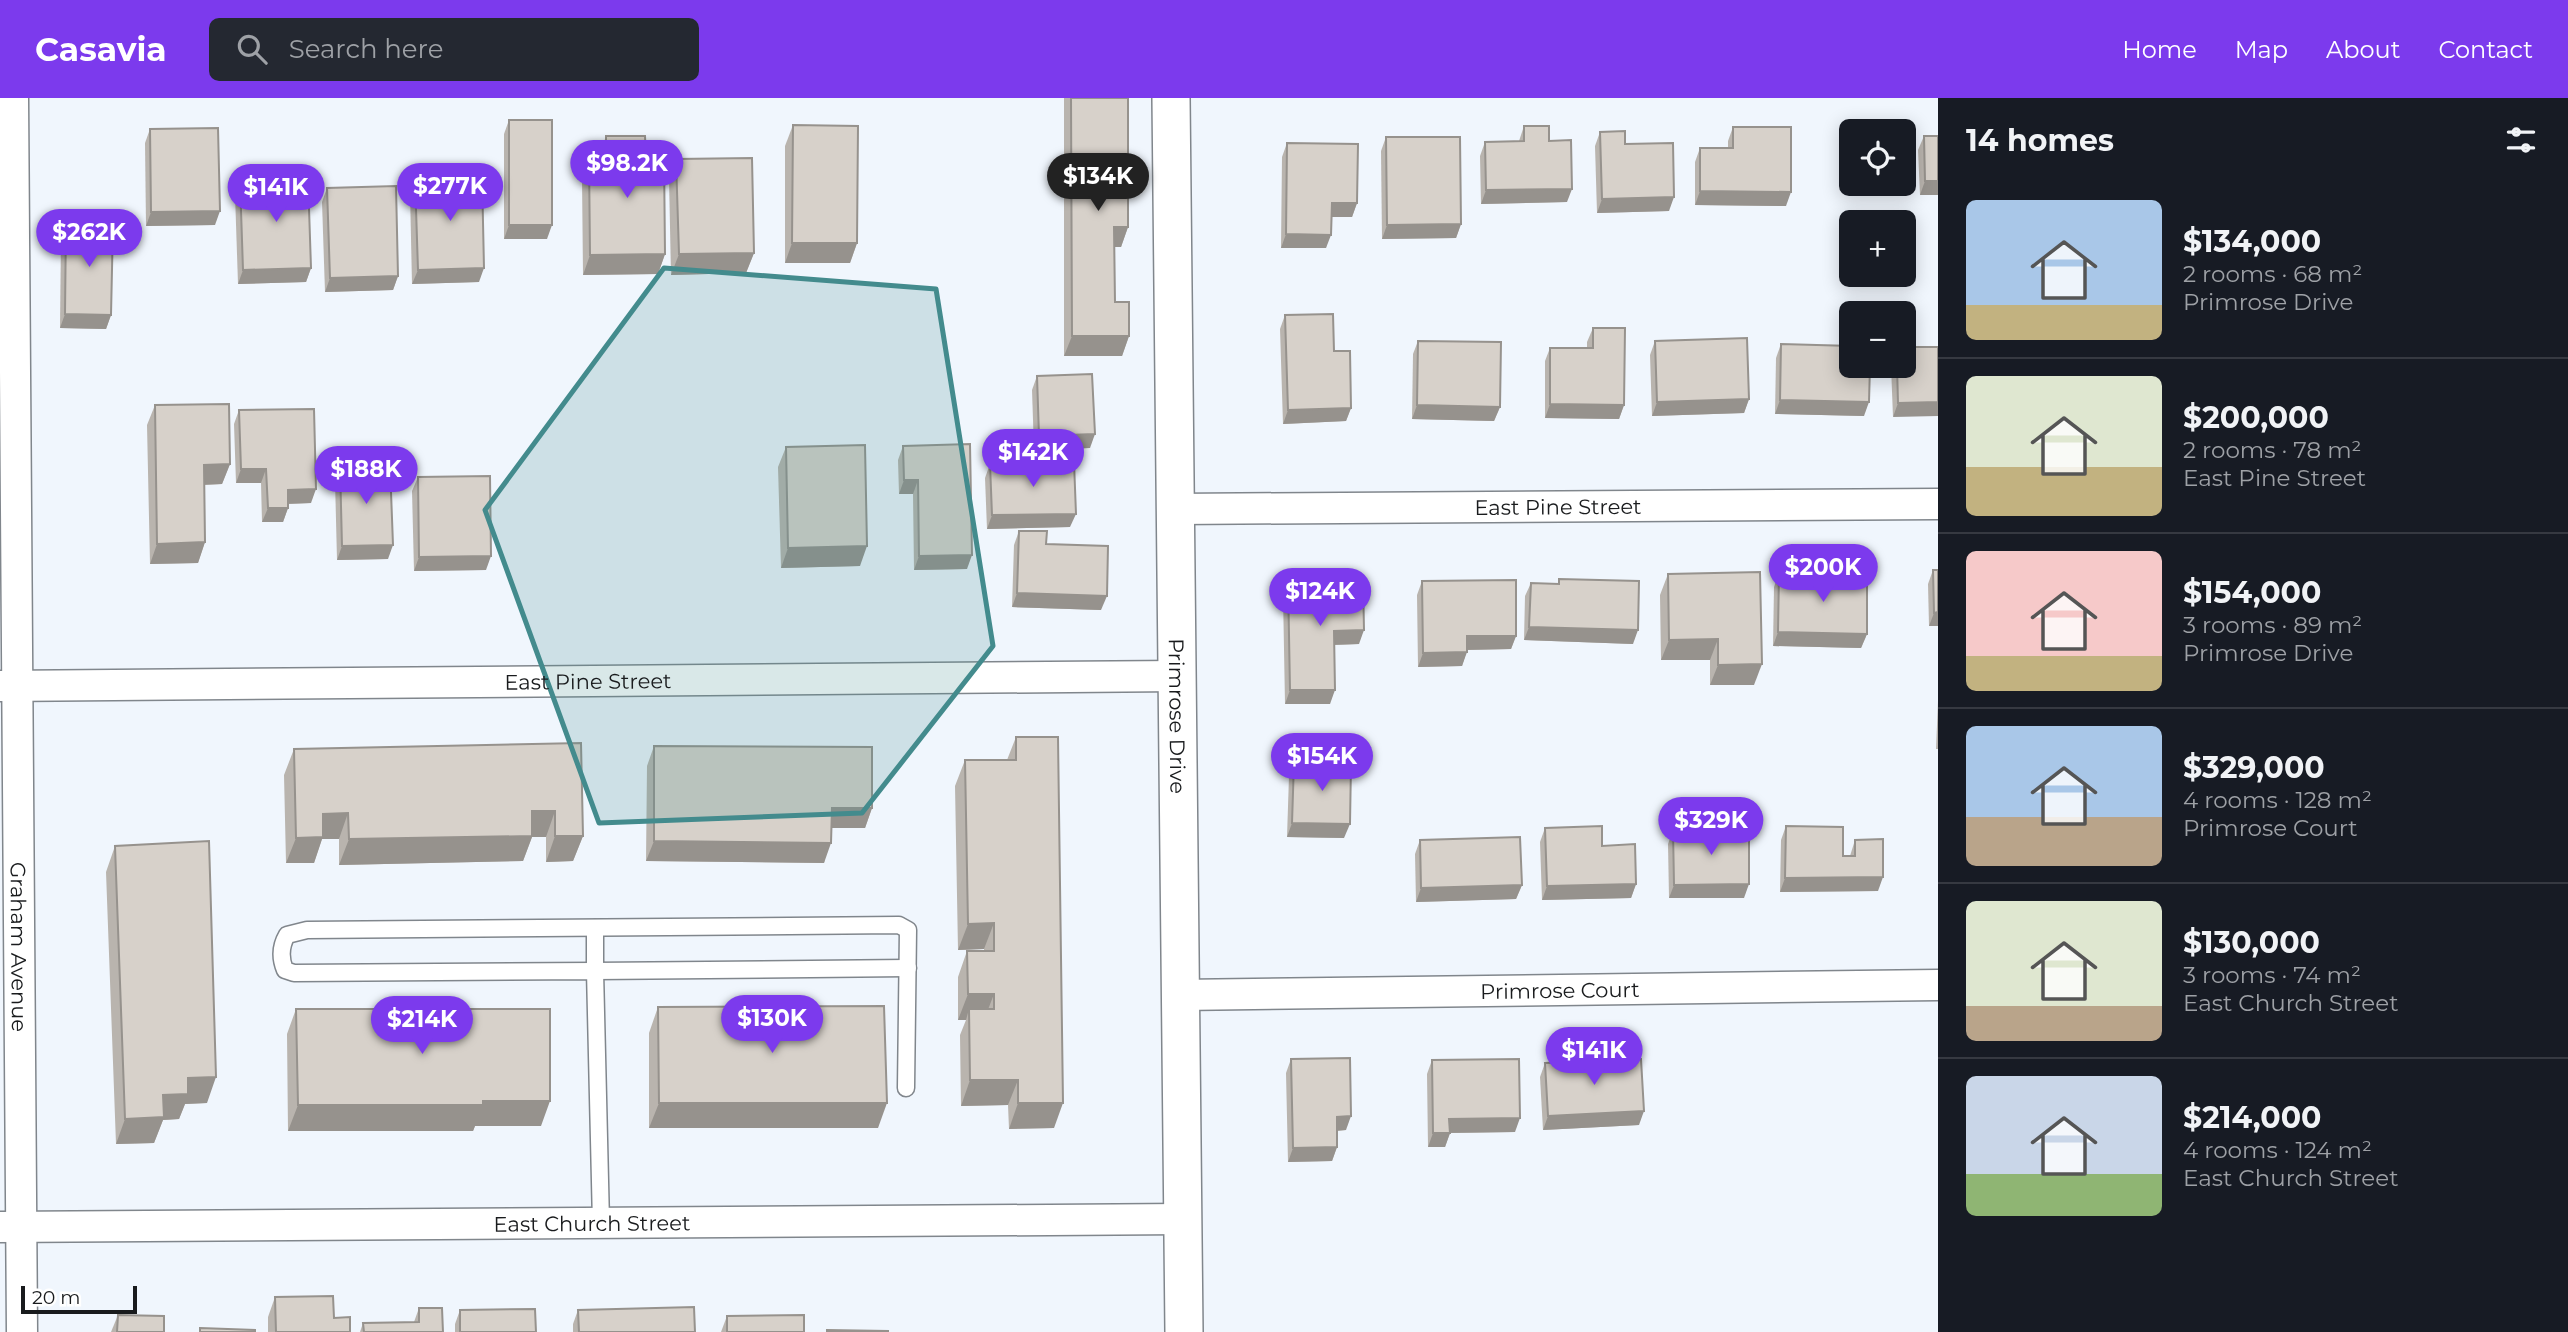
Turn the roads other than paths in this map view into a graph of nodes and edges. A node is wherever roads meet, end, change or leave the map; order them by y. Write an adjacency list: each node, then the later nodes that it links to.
1 (13, 98): 6 (street, Graham Avenue)
2 (1171, 98): 4 (street, Primrose Drive)
3 (1938, 504): 4 (street, East Pine Street)
4 (1176, 509): 5 (street, Primrose Drive)
5 (1178, 676): 6 (street, East Pine Street); 11 (street, Primrose Drive)
6 (9, 686): 15 (street, Graham Avenue)
7 (595, 928): 8 (lane); 9 (lane); 9 (lane)
8 (908, 968): 9 (lane); 12 (lane)
9 (595, 971): 14 (lane)
10 (1938, 985): 11 (street, Primrose Court)
11 (1180, 995): 13 (street, Primrose Drive)
12 (906, 1088)
13 (1183, 1219): 14 (street, East Church Street); 17 (street, Primrose Drive)
14 (601, 1223): 15 (street, East Church Street)
15 (10, 1227): 16 (street, Graham Avenue)
16 (22, 1332)
17 (1184, 1332)

